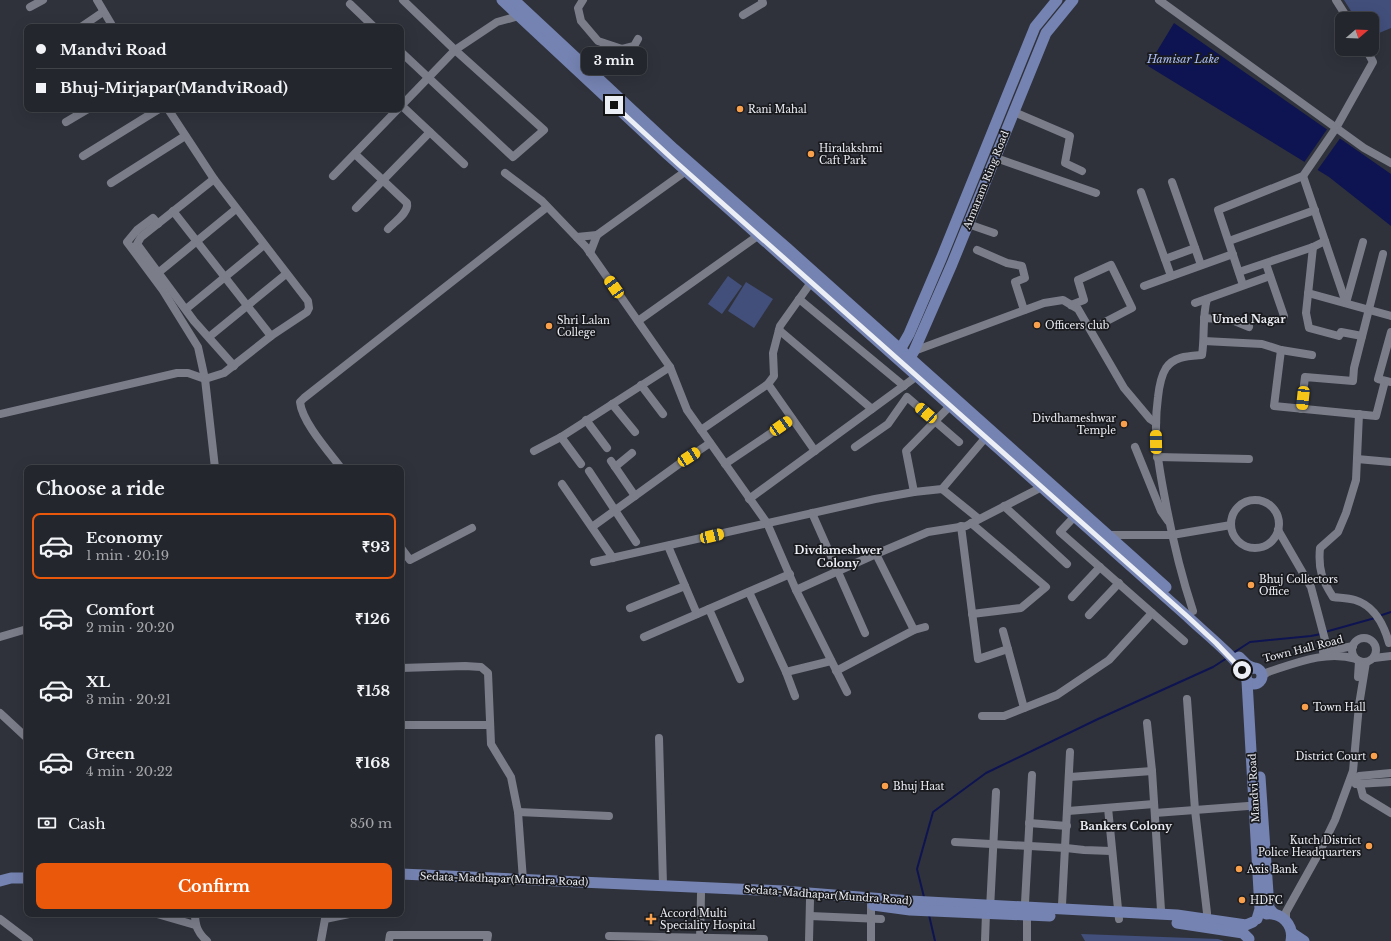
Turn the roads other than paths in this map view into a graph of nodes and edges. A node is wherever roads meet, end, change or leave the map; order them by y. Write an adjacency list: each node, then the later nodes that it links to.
1 (43, 0): 13 (street)
2 (96, 0): 14 (street)
3 (403, 0): 22 (street)
4 (502, 0): 17 (main road)
5 (514, 0): 111 (main road)
6 (583, 0): 21 (street)
7 (762, 0): 16 (street)
8 (1057, 0): 111 (main road, Atmaram Ring Road)
9 (1073, 0): 32 (main road, Atmaram Ring Road)
10 (1159, 0): 34 (street)
11 (1336, 0): 15 (street)
12 (350, 4): 20 (street)
13 (30, 7)
14 (103, 12): 18 (street); 19 (street)
15 (1344, 12)
16 (743, 15)
17 (519, 16): 22 (street); 42 (main road)
18 (85, 24)
19 (111, 24)
20 (371, 24)
21 (638, 39)
22 (455, 50): 25 (street); 25 (street)
23 (404, 55): 25 (street)
24 (1370, 56): 34 (street)
25 (428, 77): 26 (street)
26 (404, 102)
27 (404, 108): 35 (street)
28 (83, 112): 33 (street)
29 (154, 112): 38 (street)
30 (170, 112): 36 (street)
31 (395, 112): 37 (street)
32 (1014, 112): 39 (main road, Atmaram Ring Road); 43 (street)
33 (66, 122)
34 (1336, 128): 40 (street); 46 (street)
35 (430, 132): 41 (street); 48 (street)
36 (185, 136): 47 (street); 50 (street)
37 (355, 154): 45 (street); 48 (street)
38 (83, 156)
39 (996, 158): 52 (street); 59 (main road, Atmaram Ring Road)
40 (1391, 163)
41 (464, 164)
42 (686, 171): 62 (street); 63 (main road)
43 (1082, 171)
44 (505, 173): 53 (street)
45 (333, 176)
46 (1303, 176): 56 (street); 66 (street)
47 (214, 180): 55 (street); 57 (street)
48 (383, 181): 54 (street); 60 (street)
49 (1172, 182): 71 (street)
50 (111, 183)
51 (1141, 192): 76 (street)
52 (1096, 193)
53 (547, 207): 64 (street); 152 (street)
54 (356, 208)
55 (236, 209): 65 (street); 69 (street)
56 (1315, 210): 66 (street); 67 (street)
57 (174, 211): 58 (street); 65 (street)
58 (158, 224): 80 (street); 117 (street)
59 (968, 224): 61 (street); 113 (main road, Atmaram Ring Road)
60 (388, 228)
61 (994, 234)
62 (597, 235): 64 (street); 73 (street)
63 (759, 235): 85 (main road); 101 (street)
64 (577, 237): 73 (street)
65 (197, 241): 80 (street); 84 (street)
66 (1229, 241): 74 (street)
67 (1325, 241): 70 (street); 92 (street)
68 (1363, 242): 92 (street)
69 (264, 245): 81 (street); 84 (street)
70 (1313, 247): 77 (street); 88 (street)
71 (1195, 248): 76 (street); 78 (street)
72 (977, 250): 97 (street)
73 (590, 253): 101 (street)
74 (1233, 254): 78 (street); 79 (street)
75 (1383, 254): 96 (street)
76 (1165, 258): 82 (street)
77 (1266, 264): 79 (street); 83 (street)
78 (1201, 265): 82 (street)
79 (1239, 272): 86 (street)
80 (158, 273): 95 (street)
81 (286, 274): 94 (street); 106 (street)
82 (1171, 276): 87 (street)
83 (1270, 276): 86 (street); 98 (street)
84 (225, 277): 94 (street); 95 (street)
85 (812, 281): 90 (street); 111 (main road)
86 (1243, 285): 89 (street)
87 (1144, 286)
88 (1308, 293): 92 (street); 107 (street)
89 (1206, 298): 91 (street); 100 (street)
90 (799, 299): 104 (street); 121 (street)
91 (1194, 303)
92 (1346, 303): 96 (street)
93 (1071, 305): 97 (street); 102 (street); 132 (street)
94 (247, 306): 106 (street); 108 (street)
95 (186, 309): 108 (street)
96 (1369, 309): 99 (street); 107 (street)
97 (1024, 310): 113 (street)
98 (1284, 316)
99 (1391, 316)
100 (1204, 318): 103 (street); 109 (street)
101 (638, 321): 115 (street)
102 (1103, 323)
103 (1248, 327)
104 (779, 330): 119 (street); 124 (street)
105 (1391, 332): 118 (street)
106 (271, 336): 114 (street)
107 (1362, 336): 125 (street)
108 (209, 337): 114 (street)
109 (1204, 341): 110 (street); 132 (street)
110 (1281, 350): 112 (street); 125 (street)
111 (898, 353): 113 (main road)
112 (1312, 355)
113 (910, 358): 116 (main road); 173 (main road)
114 (234, 366): 117 (street)
115 (670, 367): 120 (street); 133 (street)
116 (917, 376): 121 (street); 123 (main road)
117 (205, 378): 126 (street); 151 (street)
118 (1388, 382): 128 (street)
119 (768, 384): 129 (street); 133 (street)
120 (641, 386): 122 (street); 127 (street)
121 (904, 386): 124 (street)
122 (612, 404): 130 (street); 134 (street)
123 (951, 406): 131 (street); 136 (main road)
124 (872, 409): 143 (street)
125 (1301, 409): 128 (street)
126 (0, 414)
127 (663, 414)
128 (1359, 414): 147 (street)
129 (792, 419): 143 (street); 150 (street)
130 (586, 420): 135 (street); 141 (street)
131 (935, 421): 137 (street); 139 (street); 157 (street)
132 (1156, 423): 145 (street)
133 (701, 430): 138 (street)
134 (636, 432)
135 (561, 437): 142 (street); 149 (street)
136 (986, 437): 155 (main road); 156 (street)
137 (959, 442)
138 (710, 443): 150 (street); 158 (street)
139 (855, 447)
140 (1135, 447): 167 (street)
141 (607, 448)
142 (534, 451)
143 (815, 451): 159 (street)
144 (632, 453): 158 (street)
145 (1157, 457): 146 (street); 167 (street)
146 (1249, 459)
147 (1357, 459): 148 (street); 207 (street)
148 (1391, 460)
149 (581, 464)
150 (725, 464): 159 (street)
151 (215, 465)
152 (339, 465)
153 (589, 471): 161 (street)
154 (562, 484): 170 (street)
155 (1042, 487): 160 (street); 163 (main road)
156 (942, 489): 157 (street); 164 (street)
157 (914, 492): 162 (street)
158 (635, 496): 161 (street)
159 (749, 499): 165 (street)
160 (1004, 506): 164 (street); 181 (street)
161 (616, 510): 170 (street); 175 (street)
162 (812, 513): 165 (street); 183 (street)
163 (1075, 516): 182 (street); 205 (main road)
164 (979, 519): 166 (street)
165 (767, 523): 176 (street); 184 (street)
166 (971, 523): 168 (street); 195 (street)
167 (1169, 523): 174 (street)
168 (961, 526): 178 (street); 195 (street)
169 (1231, 526): 172 (street); 172 (street); 174 (street)
170 (592, 527): 179 (street)
171 (472, 528): 177 (street)
172 (1278, 530): 210 (street)
173 (1108, 535): 174 (street); 192 (main road)
174 (1172, 535): 192 (street)
175 (636, 542)
176 (668, 546): 179 (street); 186 (street)
177 (404, 552)
178 (876, 554): 183 (street); 199 (street)
179 (613, 558): 180 (street)
180 (594, 562)
181 (1067, 564)
182 (1100, 567): 185 (street); 189 (street)
183 (838, 571): 187 (street); 201 (street)
184 (790, 574): 187 (street); 188 (street)
185 (1118, 583): 193 (street); 196 (street)
186 (685, 586): 190 (street); 194 (street)
187 (796, 590): 213 (street)
188 (749, 592): 191 (street); 217 (street)
189 (1072, 597)
190 (630, 608)
191 (709, 609): 194 (street); 219 (street)
192 (1192, 612): 205 (main road)
193 (1152, 613): 204 (street); 223 (street)
194 (697, 614): 202 (street)
195 (972, 614): 209 (street)
196 (1088, 615)
197 (925, 627): 199 (street)
198 (24, 630): 203 (street)
199 (914, 630): 216 (street)
200 (1003, 631): 209 (street)
201 (865, 633)
202 (644, 636)
203 (0, 637)
204 (1184, 641)
205 (1219, 641): 218 (main road)
206 (1374, 642): 207 (street); 208 (street); 212 (street)
207 (1390, 643)
208 (1353, 646): 210 (street, Town Hall Road); 214 (street)
209 (1008, 649): 223 (street)
210 (1328, 651): 218 (street, Town Hall Road)
211 (1391, 656): 212 (street)
212 (1374, 658): 214 (street)
213 (831, 661): 216 (street); 217 (street)
214 (1360, 661): 218 (street, Town Hall Road); 237 (street); 239 (street)
215 (404, 668): 228 (street)
216 (836, 671): 220 (street)
217 (786, 672): 221 (street)
218 (1252, 674): 274 (main road, Mandvi Road); 282 (main road, Mandvi Road)
219 (740, 679)
220 (847, 692)
221 (795, 696)
222 (1187, 699): 243 (street)
223 (1024, 708): 225 (street)
224 (0, 713): 229 (street)
225 (982, 716)
226 (1147, 723): 232 (street)
227 (404, 725): 228 (street)
228 (490, 725): 245 (street)
229 (24, 735)
230 (658, 738): 263 (street)
231 (1070, 752): 235 (street)
232 (1152, 771): 235 (street); 240 (street)
233 (1391, 773): 237 (street)
234 (1032, 775): 249 (street)
235 (1070, 777): 244 (street)
236 (1391, 782): 237 (street)
237 (1355, 784): 239 (street); 246 (street)
238 (996, 792): 252 (street)
239 (1346, 793): 274 (street)
240 (1154, 804): 242 (street); 247 (street)
241 (1248, 806): 243 (street)
242 (1108, 808): 244 (street); 255 (street)
243 (1196, 810): 247 (street); 283 (street)
244 (1068, 811): 250 (street)
245 (518, 812): 248 (street); 260 (street)
246 (1391, 813)
247 (1155, 814): 271 (street)
248 (609, 816)
249 (1029, 823): 250 (street); 253 (street)
250 (1067, 826): 254 (street)
251 (955, 842): 252 (street)
252 (993, 845): 253 (street); 270 (street)
253 (1028, 847): 254 (street); 266 (street)
254 (1066, 848): 255 (street); 269 (street)
255 (1111, 851): 273 (street)
256 (24, 870): 257 (main road)
257 (0, 873)
258 (404, 874): 260 (main road, Sedata-Madhapar(Mundra Road))
259 (24, 878): 261 (main road)
260 (523, 880): 263 (main road, Sedata-Madhapar(Mundra Road))
261 (0, 881)
262 (404, 882): 264 (main road, Sedata-Madhapar(Mundra Road))
263 (663, 885): 268 (main road, Sedata-Madhapar(Mundra Road))
264 (701, 894): 265 (main road, Sedata-Madhapar(Mundra Road)); 287 (street)
265 (810, 900): 267 (main road, Sedata-Madhapar(Mundra Road)); 275 (street)
266 (1025, 903)
267 (871, 904): 268 (main road, Sedata-Madhapar(Mundra Road)); 279 (street)
268 (910, 905): 270 (main road, Sedata-Madhapar(Mundra Road))
269 (1062, 905)
270 (989, 910): 272 (main road, Sedata-Madhapar(Mundra Road)); 273 (main road, Sedata-Madhapar(Mundra Road)); 297 (street)
271 (1161, 910)
272 (1027, 915): 273 (main road, Sedata-Madhapar(Mundra Road)); 298 (street)
273 (1118, 915): 283 (main road, Sedata-Madhapar(Mundra Road))
274 (1281, 915): 282 (main road, Sedata-Madhapar(Mundra Road)); 286 (main road, Mandvi Road)
275 (810, 916): 279 (street); 295 (street)
276 (167, 917): 284 (street)
277 (195, 917): 284 (street)
278 (335, 917): 292 (street)
279 (871, 918): 281 (street); 296 (street)
280 (0, 919): 290 (street)
281 (881, 919)
282 (1255, 920): 283 (main road, Sedata-Madhapar(Mundra Road)); 289 (main road, Mandvi Road)
283 (1207, 923): 289 (main road, Sedata-Madhapar(Mundra Road))
284 (195, 925): 291 (street)
285 (609, 936): 287 (street)
286 (1291, 937): 299 (main road)
287 (700, 939): 288 (street)
288 (764, 939)
289 (1249, 940)
290 (29, 941)
291 (207, 941)
292 (321, 941)
293 (389, 941): 294 (street)
294 (487, 941)
295 (810, 941)
296 (871, 941)
297 (985, 941)
298 (1027, 941)
299 (1304, 941)

